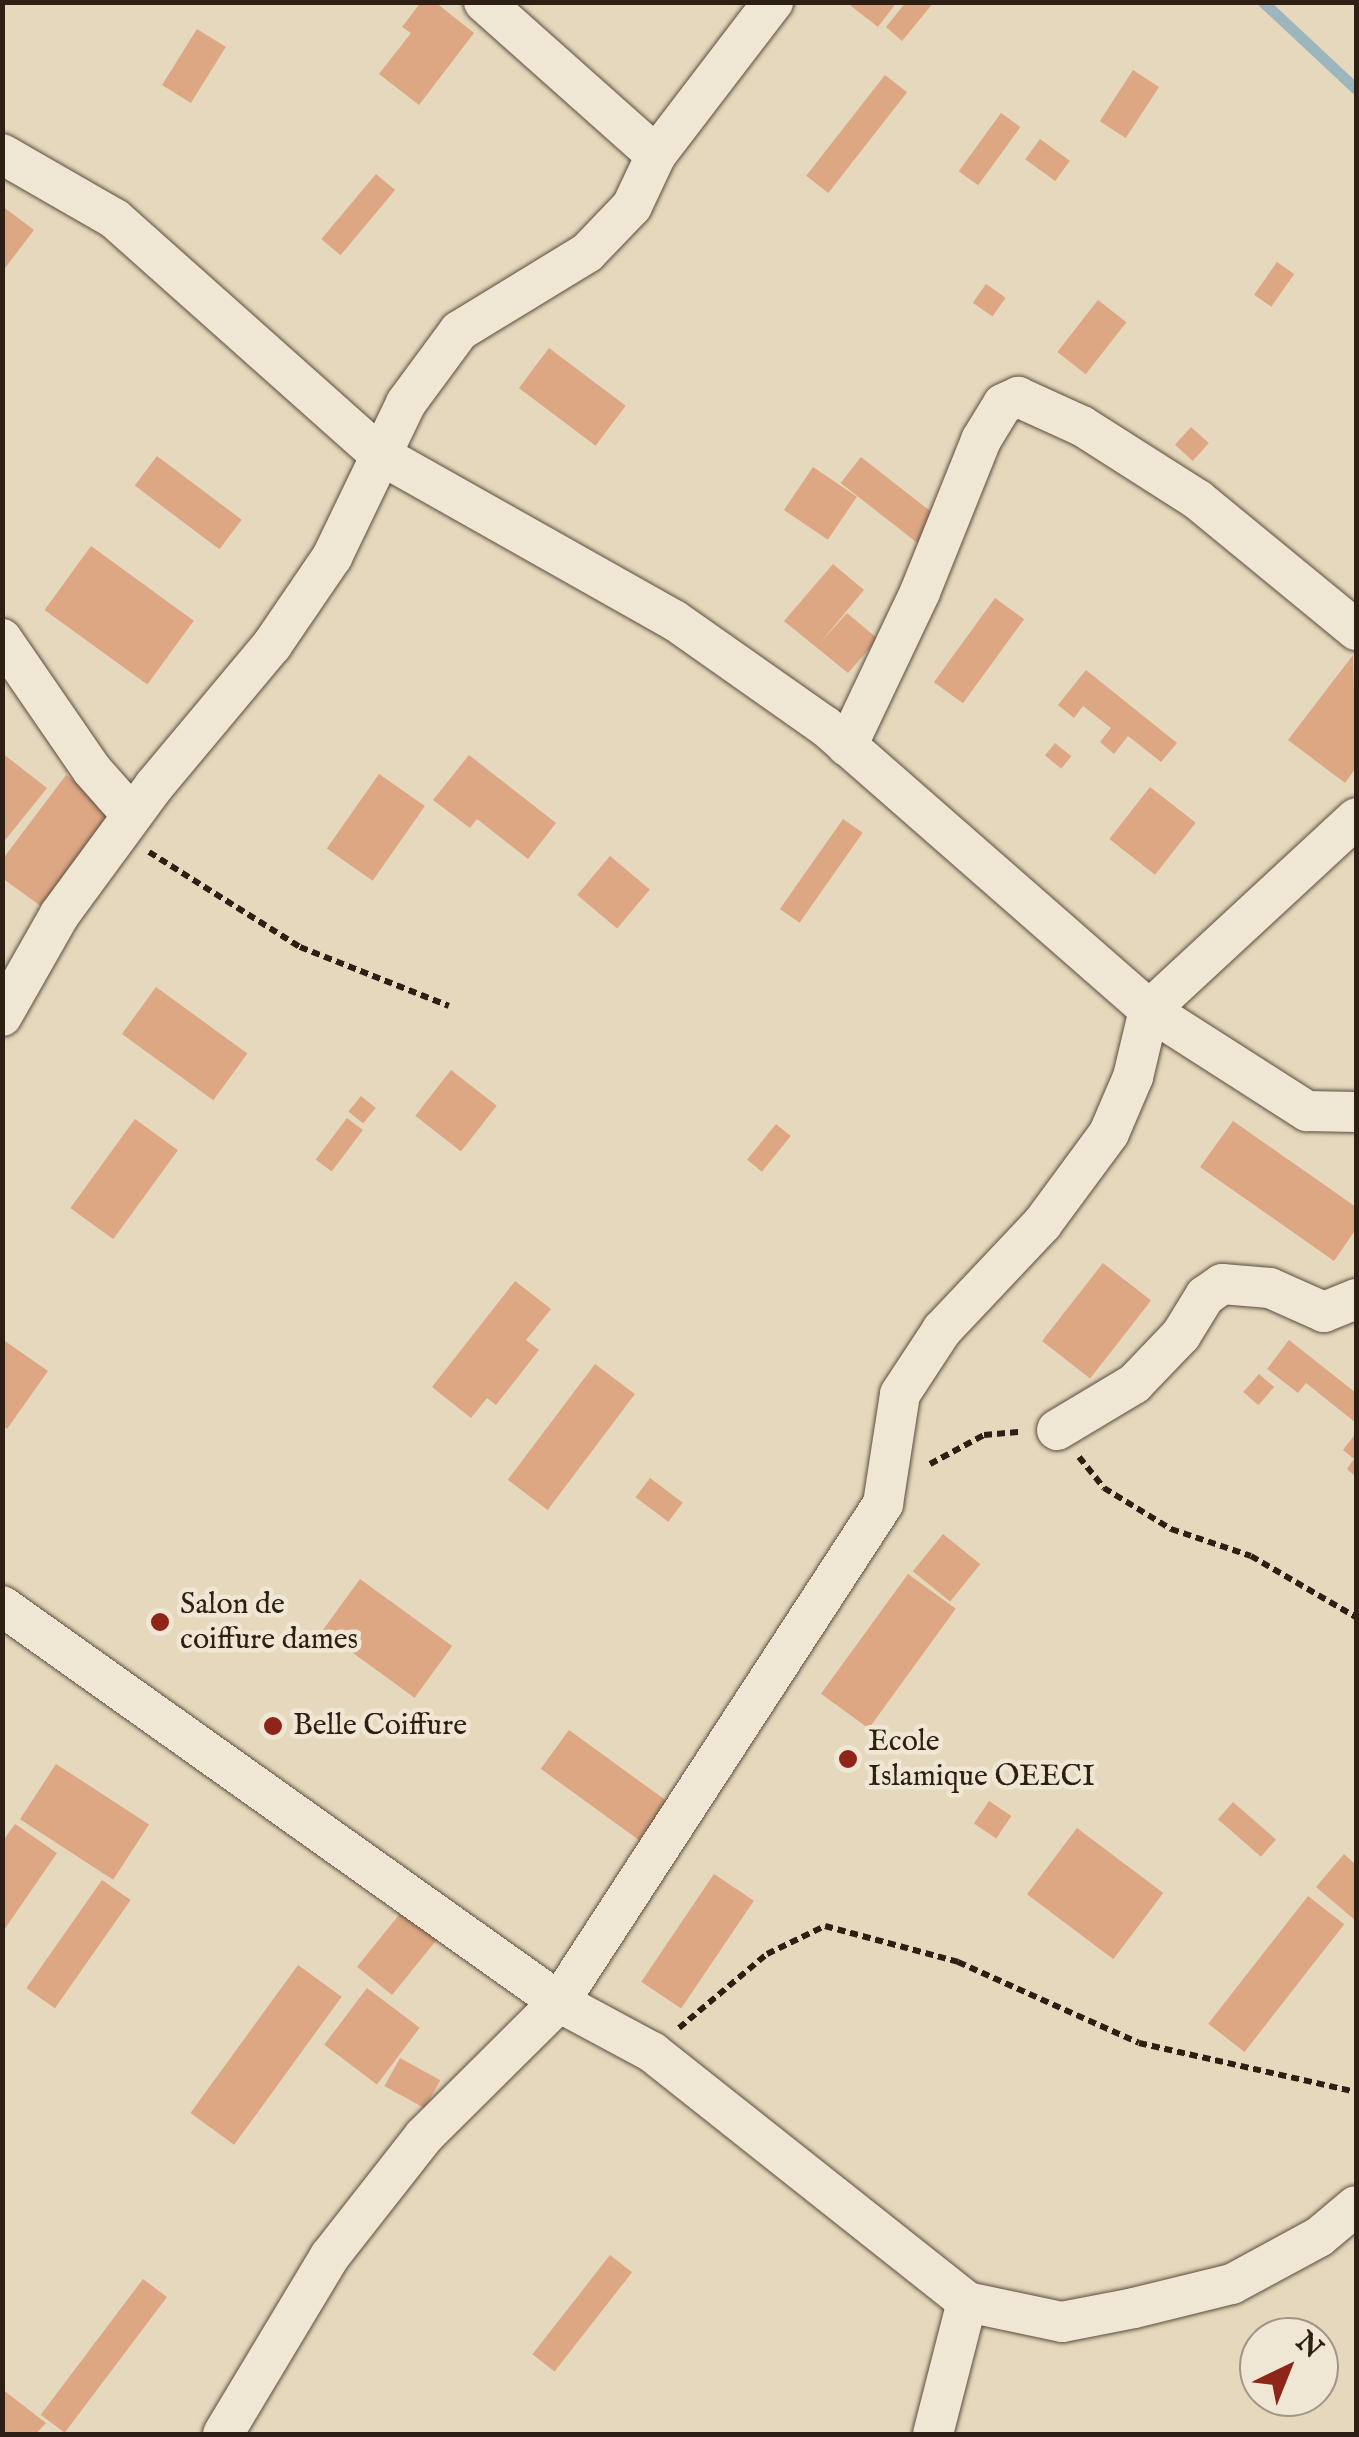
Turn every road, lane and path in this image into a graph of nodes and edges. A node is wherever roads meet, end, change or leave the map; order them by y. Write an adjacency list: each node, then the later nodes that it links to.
1 (484, 2): 4 (street)
2 (774, 2): 4 (street)
3 (2, 154): 5 (street)
4 (656, 155): 5 (street)
5 (379, 454): 8 (street); 10 (street)
6 (1356, 630): 8 (street)
7 (2, 639): 10 (street)
8 (847, 746): 12 (street)
9 (1356, 818): 12 (street)
10 (126, 823): 11 (path); 13 (street)
11 (448, 1006)
12 (1149, 1010): 14 (street); 17 (street)
13 (2, 1016)
14 (1356, 1112)
15 (1356, 1299): 16 (street)
16 (1057, 1430): 17 (path); 19 (path)
17 (883, 1504): 20 (street)
18 (2, 1606): 20 (street)
19 (1356, 1617)
20 (558, 2002): 21 (street); 26 (street)
21 (652, 2052): 22 (path); 25 (street)
22 (1356, 2092)
23 (1356, 2206): 24 (street)
24 (1338, 2240): 25 (street)
25 (968, 2302): 27 (street)
26 (223, 2434)
27 (933, 2434)

